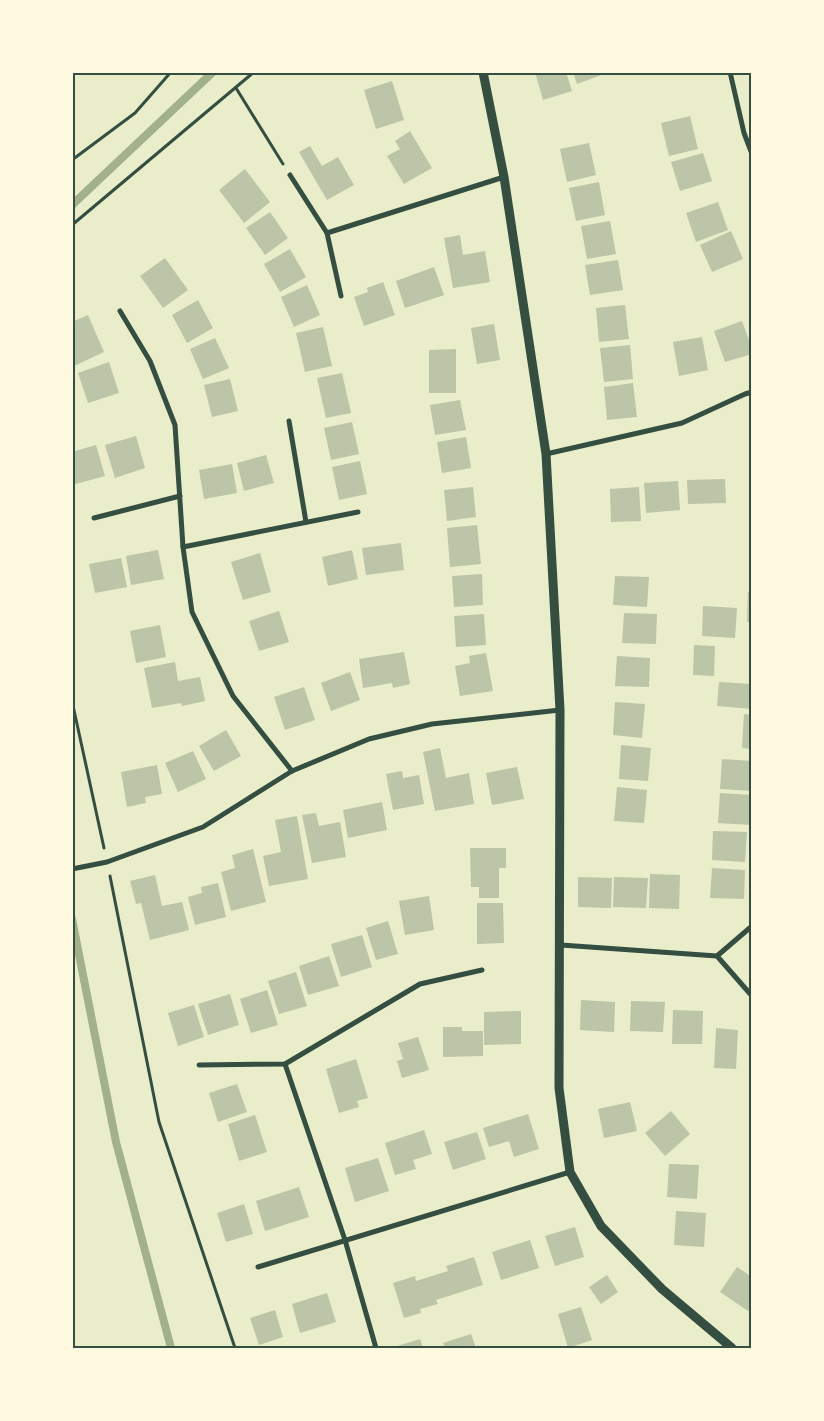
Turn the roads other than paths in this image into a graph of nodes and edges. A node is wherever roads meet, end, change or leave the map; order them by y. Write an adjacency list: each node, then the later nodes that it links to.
1 (483, 72): 5 (street)
2 (730, 72): 3 (street)
3 (752, 154)
4 (290, 175): 6 (street)
5 (504, 177): 6 (street); 11 (street)
6 (327, 233): 7 (street)
7 (341, 296)
8 (120, 311): 12 (street)
9 (752, 392): 11 (street)
10 (288, 421): 15 (street)
11 (546, 454): 17 (street)
12 (180, 496): 14 (street); 16 (street)
13 (358, 512): 15 (street)
14 (94, 518)
15 (306, 522): 16 (street)
16 (183, 547): 18 (street)
17 (560, 710): 18 (street); 21 (street)
18 (292, 771): 19 (street)
19 (72, 869)
20 (752, 926): 22 (street)
21 (561, 945): 22 (street); 27 (street)
22 (717, 956): 24 (street)
23 (482, 970): 25 (street)
24 (752, 996)
25 (284, 1064): 26 (street); 28 (street)
26 (199, 1065)
27 (570, 1172): 28 (street); 31 (street)
28 (345, 1240): 29 (street); 30 (street)
29 (258, 1267)
30 (376, 1348)
31 (732, 1348)

